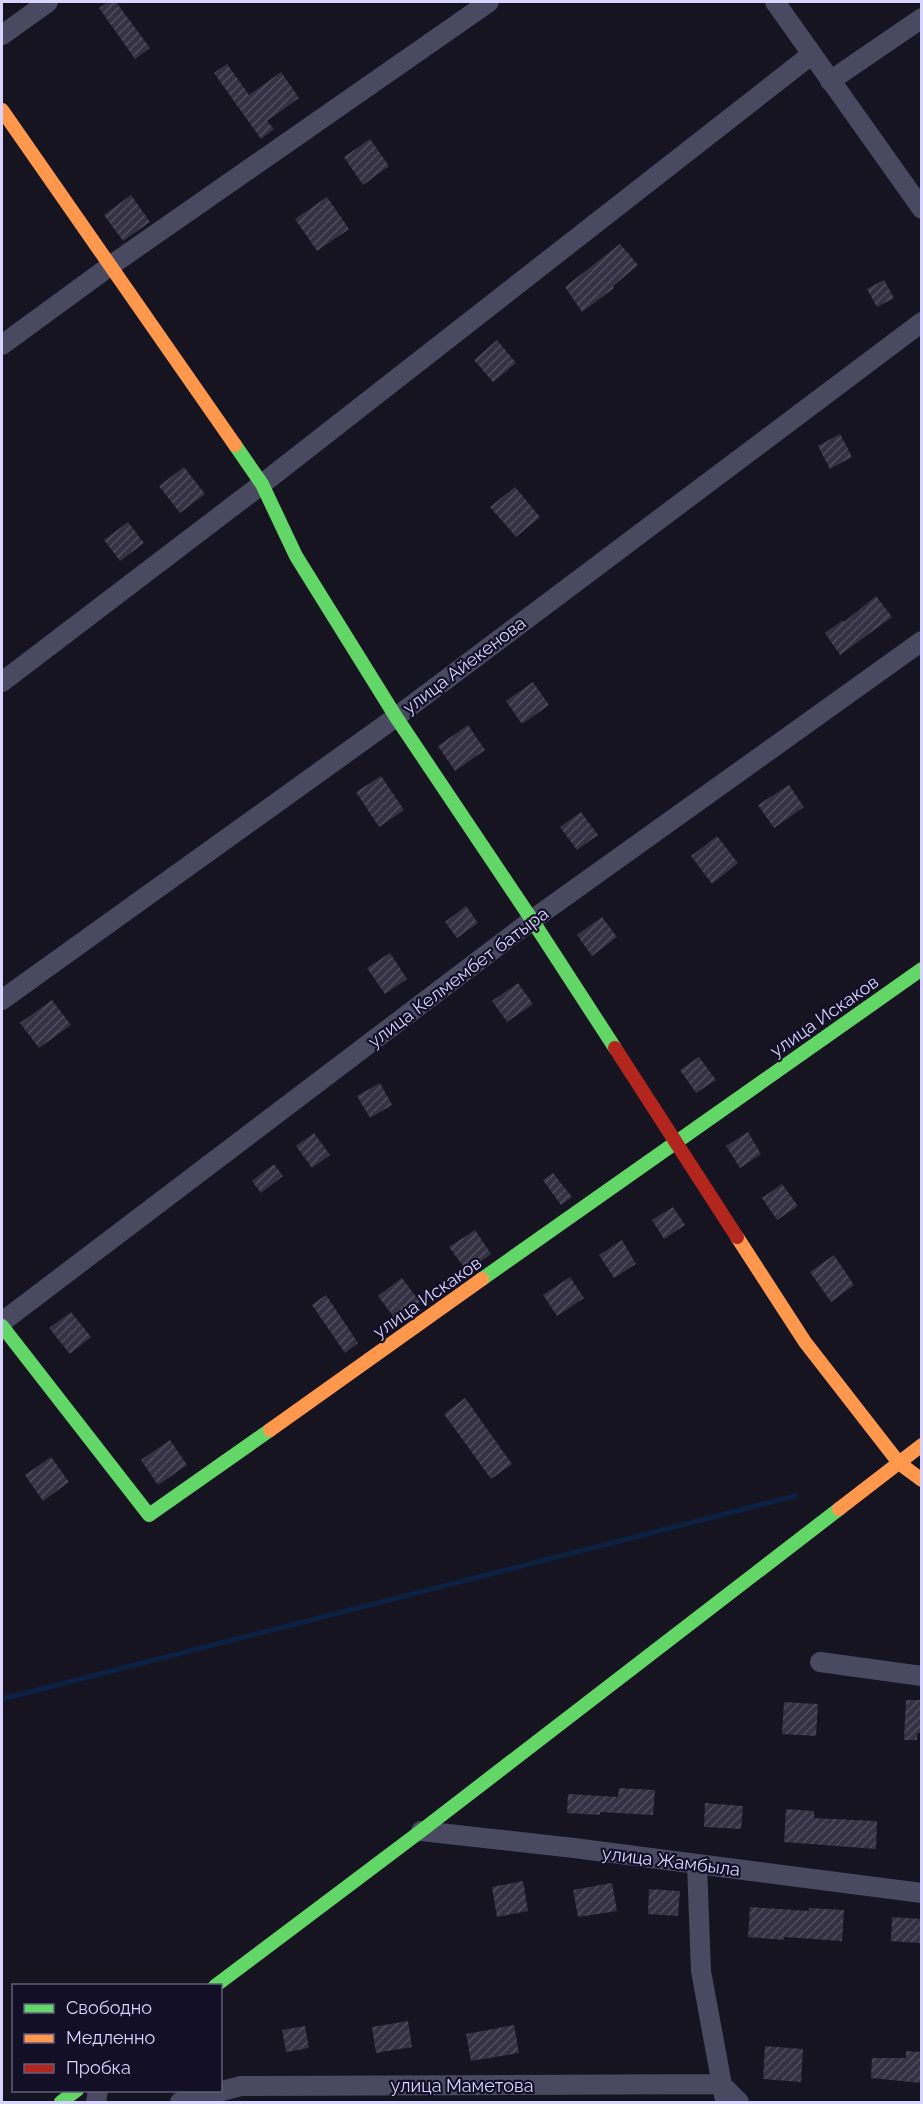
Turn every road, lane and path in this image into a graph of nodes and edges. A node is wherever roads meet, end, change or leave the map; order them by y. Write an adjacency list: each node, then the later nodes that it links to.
1 (48, 2): 5 (street)
2 (489, 2): 10 (street)
3 (774, 2): 6 (street)
4 (921, 18): 7 (street)
5 (2, 35)
6 (812, 55): 7 (street); 13 (street)
7 (830, 81): 9 (street)
8 (2, 110): 10 (street)
9 (921, 208)
10 (110, 266): 12 (street); 13 (street)
11 (921, 322): 16 (street, улица Айекенова)
12 (2, 345)
13 (262, 484): 15 (street); 16 (street)
14 (921, 641): 17 (street, улица Келмембет батыра)
15 (2, 682)
16 (396, 717): 17 (street); 19 (street, улица Айекенова)
17 (532, 920): 20 (street); 21 (street, улица Келмембет батыра)
18 (921, 969): 20 (street, улица Искаков)
19 (2, 1000)
20 (676, 1143): 21 (street, улица Искаков); 23 (street)
21 (2, 1324)
22 (921, 1445): 23 (street)
23 (899, 1462): 24 (street); 27 (street)
24 (921, 1480)
25 (820, 1662): 26 (street)
26 (921, 1676)
27 (421, 1831): 28 (street, улица Жамбыла); 30 (street)
28 (697, 1864): 29 (street, улица Жамбыла); 34 (street)
29 (921, 1893)
30 (218, 1984)
31 (222, 2091): 34 (street, улица Маметова)
32 (75, 2092): 35 (street)
33 (219, 2092): 36 (street, улица Маметова)
34 (723, 2093): 37 (street)
35 (61, 2103)
36 (180, 2103)
37 (739, 2103)

